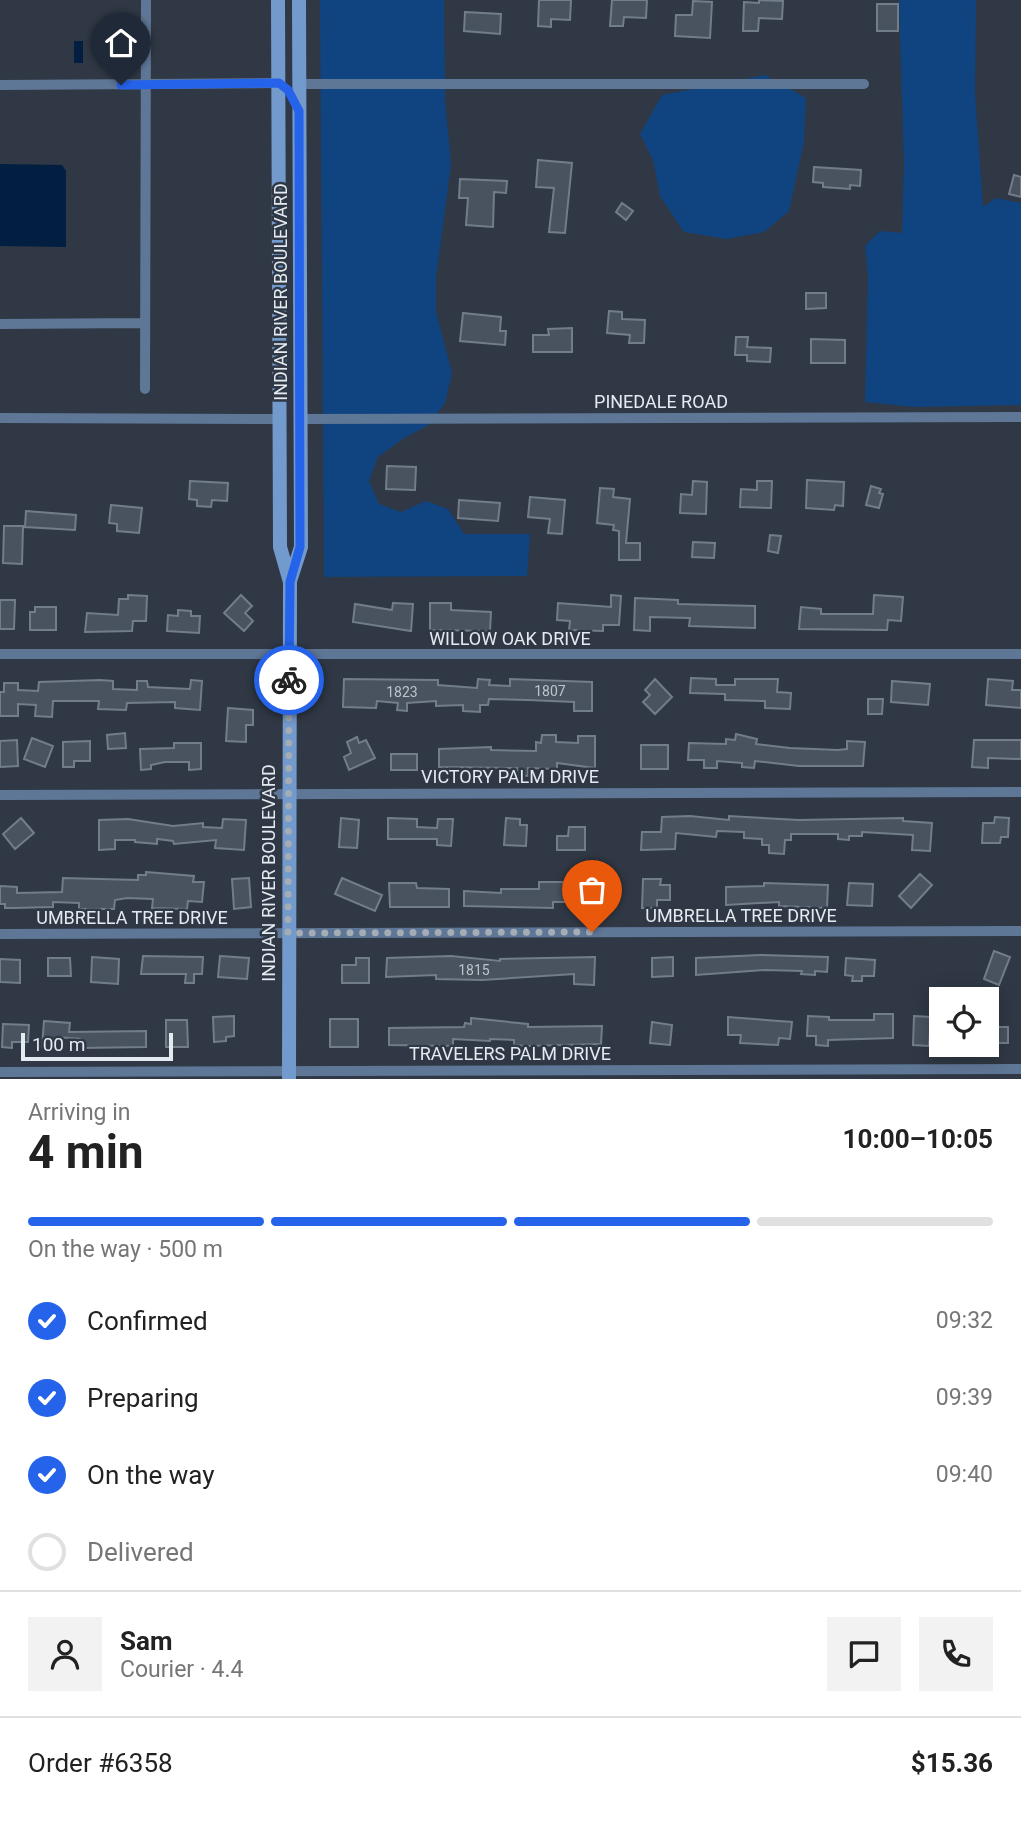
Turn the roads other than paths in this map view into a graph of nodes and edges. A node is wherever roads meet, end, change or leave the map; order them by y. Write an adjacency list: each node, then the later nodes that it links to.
1 (146, 0): 9 (street)
2 (278, 0): 4 (main road, INDIAN RIVER BOULEVARD)
3 (299, 0): 6 (main road, INDIAN RIVER BOULEVARD)
4 (279, 57): 5 (main road, INDIAN RIVER BOULEVARD); 6 (main road)
5 (279, 83): 9 (street); 10 (main road); 16 (main road, INDIAN RIVER BOULEVARD)
6 (299, 84): 7 (street); 10 (main road, INDIAN RIVER BOULEVARD)
7 (864, 84)
8 (0, 85): 9 (street)
9 (146, 85): 11 (street)
10 (299, 111): 17 (main road, INDIAN RIVER BOULEVARD)
11 (145, 323): 12 (street); 13 (street)
12 (0, 324)
13 (145, 389)
14 (1021, 417): 17 (street, PINEDALE ROAD)
15 (0, 418): 16 (street)
16 (279, 419): 18 (main road, INDIAN RIVER BOULEVARD)
17 (300, 419): 18 (main road, INDIAN RIVER BOULEVARD)
18 (290, 582): 21 (main road, INDIAN RIVER BOULEVARD)
19 (1021, 653): 21 (street, WILLOW OAK DRIVE)
20 (0, 654): 21 (street, WILLOW OAK DRIVE)
21 (289, 656): 23 (main road, INDIAN RIVER BOULEVARD)
22 (1021, 792): 23 (street, VICTORY PALM DRIVE)
23 (289, 794): 24 (street, VICTORY PALM DRIVE); 26 (main road, INDIAN RIVER BOULEVARD)
24 (0, 795)
25 (1021, 931): 26 (street, UMBRELLA TREE DRIVE)
26 (288, 933): 27 (street, UMBRELLA TREE DRIVE); 31 (main road, INDIAN RIVER BOULEVARD)
27 (0, 934)
28 (1021, 1069): 30 (street, TRAVELERS PALM DRIVE)
29 (0, 1072): 31 (street, TRAVELERS PALM DRIVE)
30 (626, 1074): 31 (street, TRAVELERS PALM DRIVE)
31 (289, 1075)

